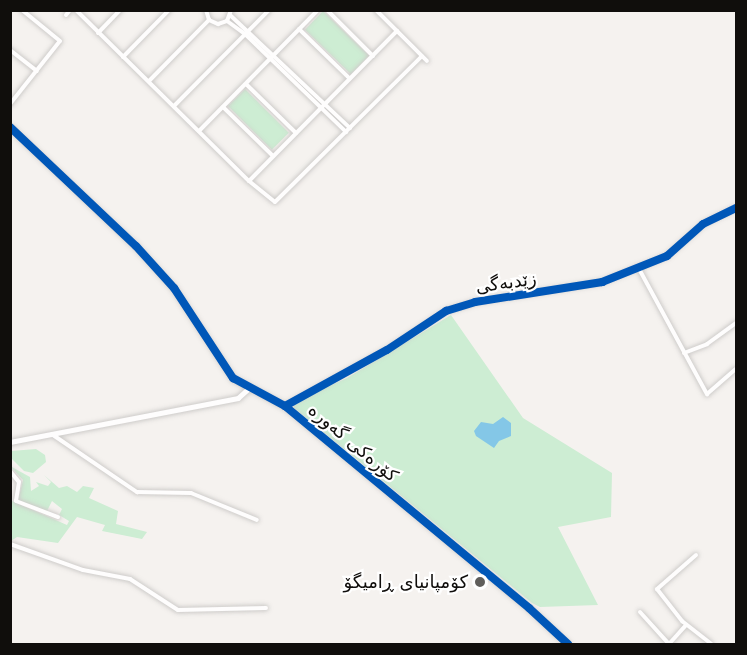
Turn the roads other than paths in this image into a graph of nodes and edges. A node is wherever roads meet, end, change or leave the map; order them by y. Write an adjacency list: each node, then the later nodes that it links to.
1 (22, 10): 26 (street)
2 (70, 10): 12 (street)
3 (76, 10): 18 (street)
4 (120, 10): 18 (street)
5 (169, 10): 24 (street)
6 (206, 10): 13 (street)
7 (269, 10): 16 (street)
8 (318, 10): 15 (street)
9 (327, 10): 22 (street)
10 (376, 10): 17 (street)
11 (230, 13): 14 (street); 16 (street)
12 (66, 15)
13 (209, 20): 14 (street); 28 (street)
14 (227, 21): 19 (street)
15 (299, 29): 21 (street); 27 (street)
16 (250, 30): 19 (street); 21 (street)
17 (397, 31): 22 (street); 23 (street)
18 (98, 33): 24 (street)
19 (245, 34): 21 (street); 33 (street)
20 (10, 50): 26 (street)
21 (273, 56): 29 (street); 34 (street)
22 (373, 56): 27 (street)
23 (422, 56): 25 (street); 37 (street)
24 (123, 57): 28 (street)
25 (427, 61)
26 (37, 71): 31 (street)
27 (350, 79): 34 (street)
28 (149, 81): 33 (street)
29 (246, 84): 35 (street); 39 (street)
30 (10, 93): 31 (street)
31 (16, 97): 32 (street)
32 (10, 104)
33 (174, 106): 38 (street)
34 (322, 106): 37 (street); 39 (street)
35 (223, 107): 38 (street); 40 (street)
36 (10, 127): 47 (street, کۆرەکی گەورە)
37 (348, 130): 41 (street)
38 (199, 131): 41 (street)
39 (296, 133): 40 (street)
40 (273, 156): 41 (street)
41 (249, 181)
42 (736, 208): 43 (street, زێدبەگی)
43 (638, 267): 45 (street); 48 (street, زێدبەگی)
44 (736, 323): 45 (street)
45 (684, 353): 46 (street)
46 (736, 369)
47 (248, 389): 48 (street, کۆرەکی گەورە); 49 (street)
48 (285, 406): 60 (street, کۆرەکی گەورە)
49 (53, 435): 50 (street); 54 (street)
50 (10, 442)
51 (10, 471): 52 (street)
52 (12, 499): 53 (street)
53 (58, 517)
54 (257, 520)
55 (10, 544): 57 (street)
56 (696, 555): 59 (street)
57 (266, 608)
58 (640, 612): 59 (street)
59 (686, 625): 61 (street)
60 (568, 645)
61 (711, 645)

